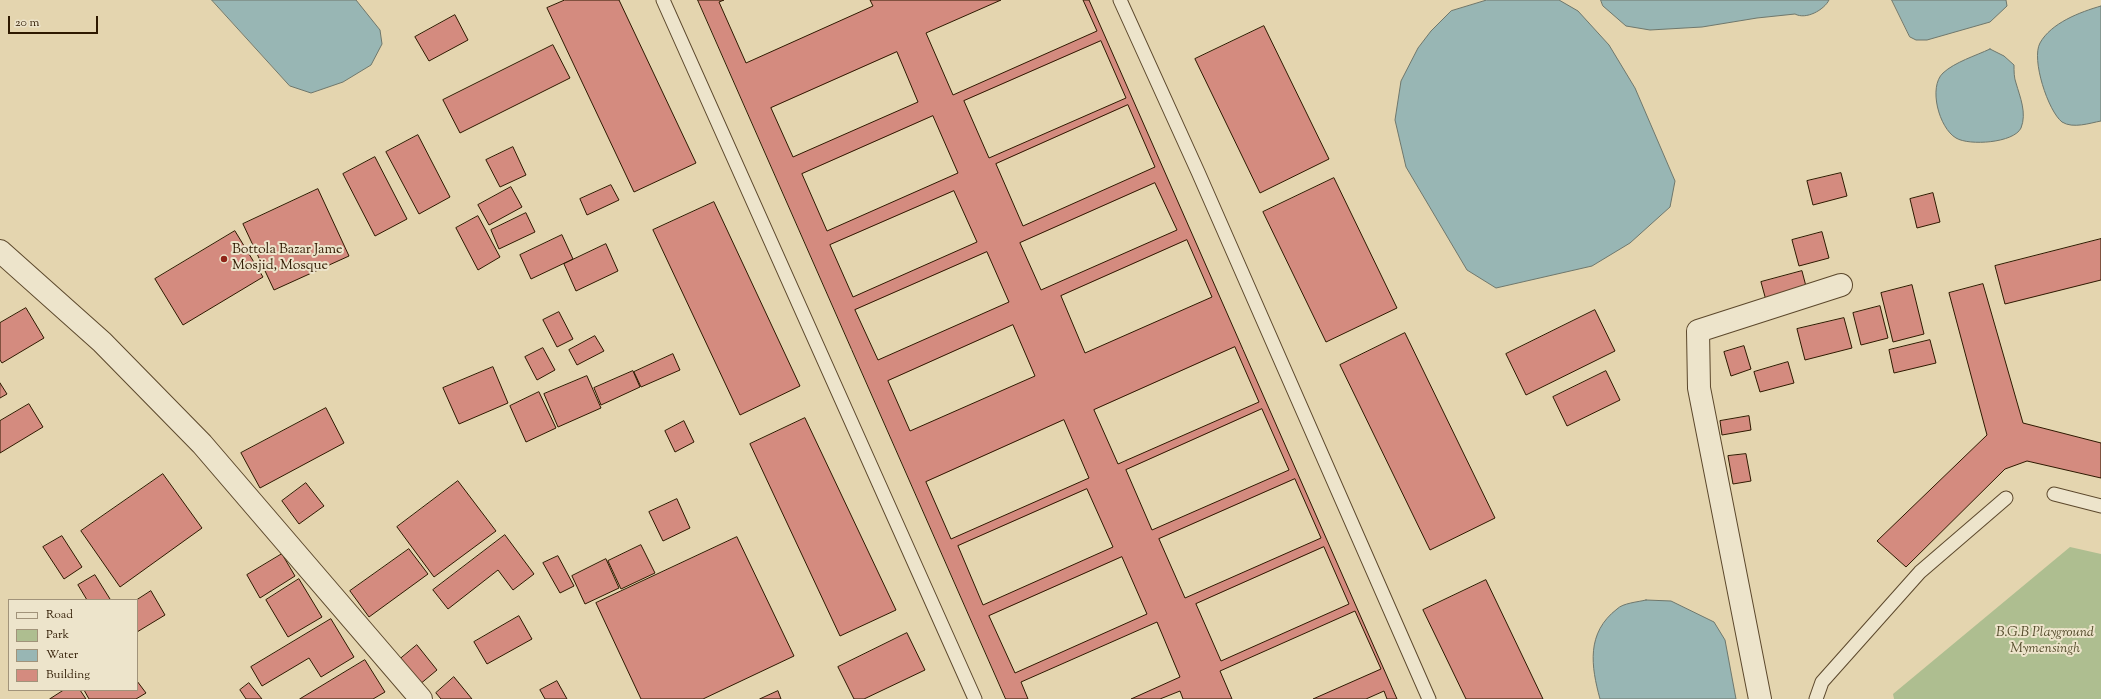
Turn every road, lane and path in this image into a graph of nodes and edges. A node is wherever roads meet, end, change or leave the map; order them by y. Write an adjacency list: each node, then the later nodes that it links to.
1 (663, 0): 9 (lane)
2 (1120, 0): 10 (lane)
3 (0, 251): 8 (street)
4 (1841, 285): 11 (street)
5 (2054, 494): 7 (lane)
6 (2006, 498): 12 (lane)
7 (2101, 506)
8 (421, 699)
9 (975, 699)
10 (1429, 699)
11 (1760, 699)
12 (1816, 699)

